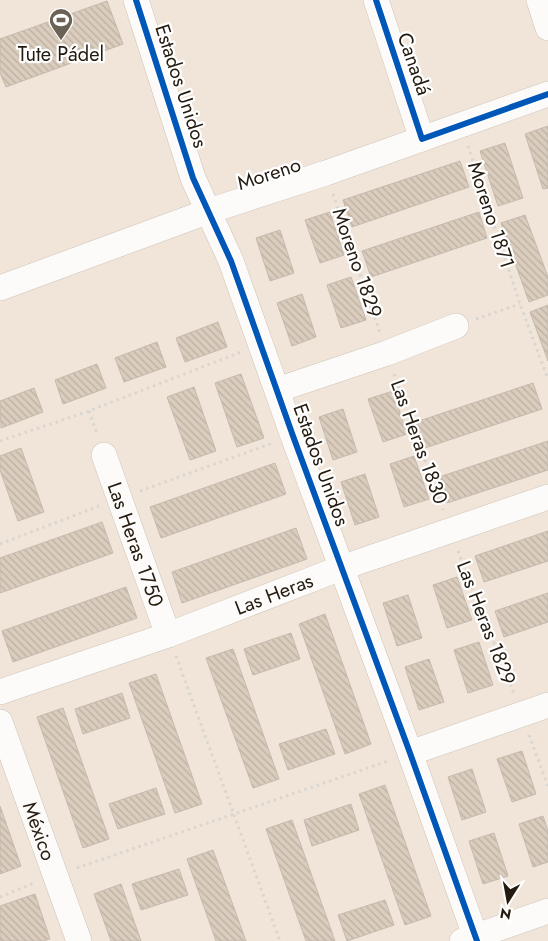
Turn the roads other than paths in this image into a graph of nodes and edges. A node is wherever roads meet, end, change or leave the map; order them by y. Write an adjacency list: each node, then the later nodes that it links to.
1 (136, 0): 7 (street, Estados Unidos)
2 (376, 0): 6 (street, Canadá)
3 (539, 0): 4 (street)
4 (548, 28)
5 (548, 94): 6 (street, Moreno)
6 (422, 139): 7 (street, Moreno)
7 (210, 211): 8 (street, Moreno); 10 (street, Estados Unidos)
8 (0, 288)
9 (456, 326): 10 (street)
10 (278, 390): 13 (street, Estados Unidos)
11 (104, 455): 14 (street, Las Heras 1750)
12 (548, 497): 13 (street, Las Heras)
13 (342, 568): 14 (street, Las Heras); 18 (street, Estados Unidos)
14 (168, 635): 15 (street, Las Heras)
15 (0, 692)
16 (548, 704): 18 (street)
17 (0, 722): 21 (street, México)
18 (410, 753): 20 (street, Estados Unidos)
19 (548, 911): 20 (street)
20 (471, 940)
21 (79, 941)

